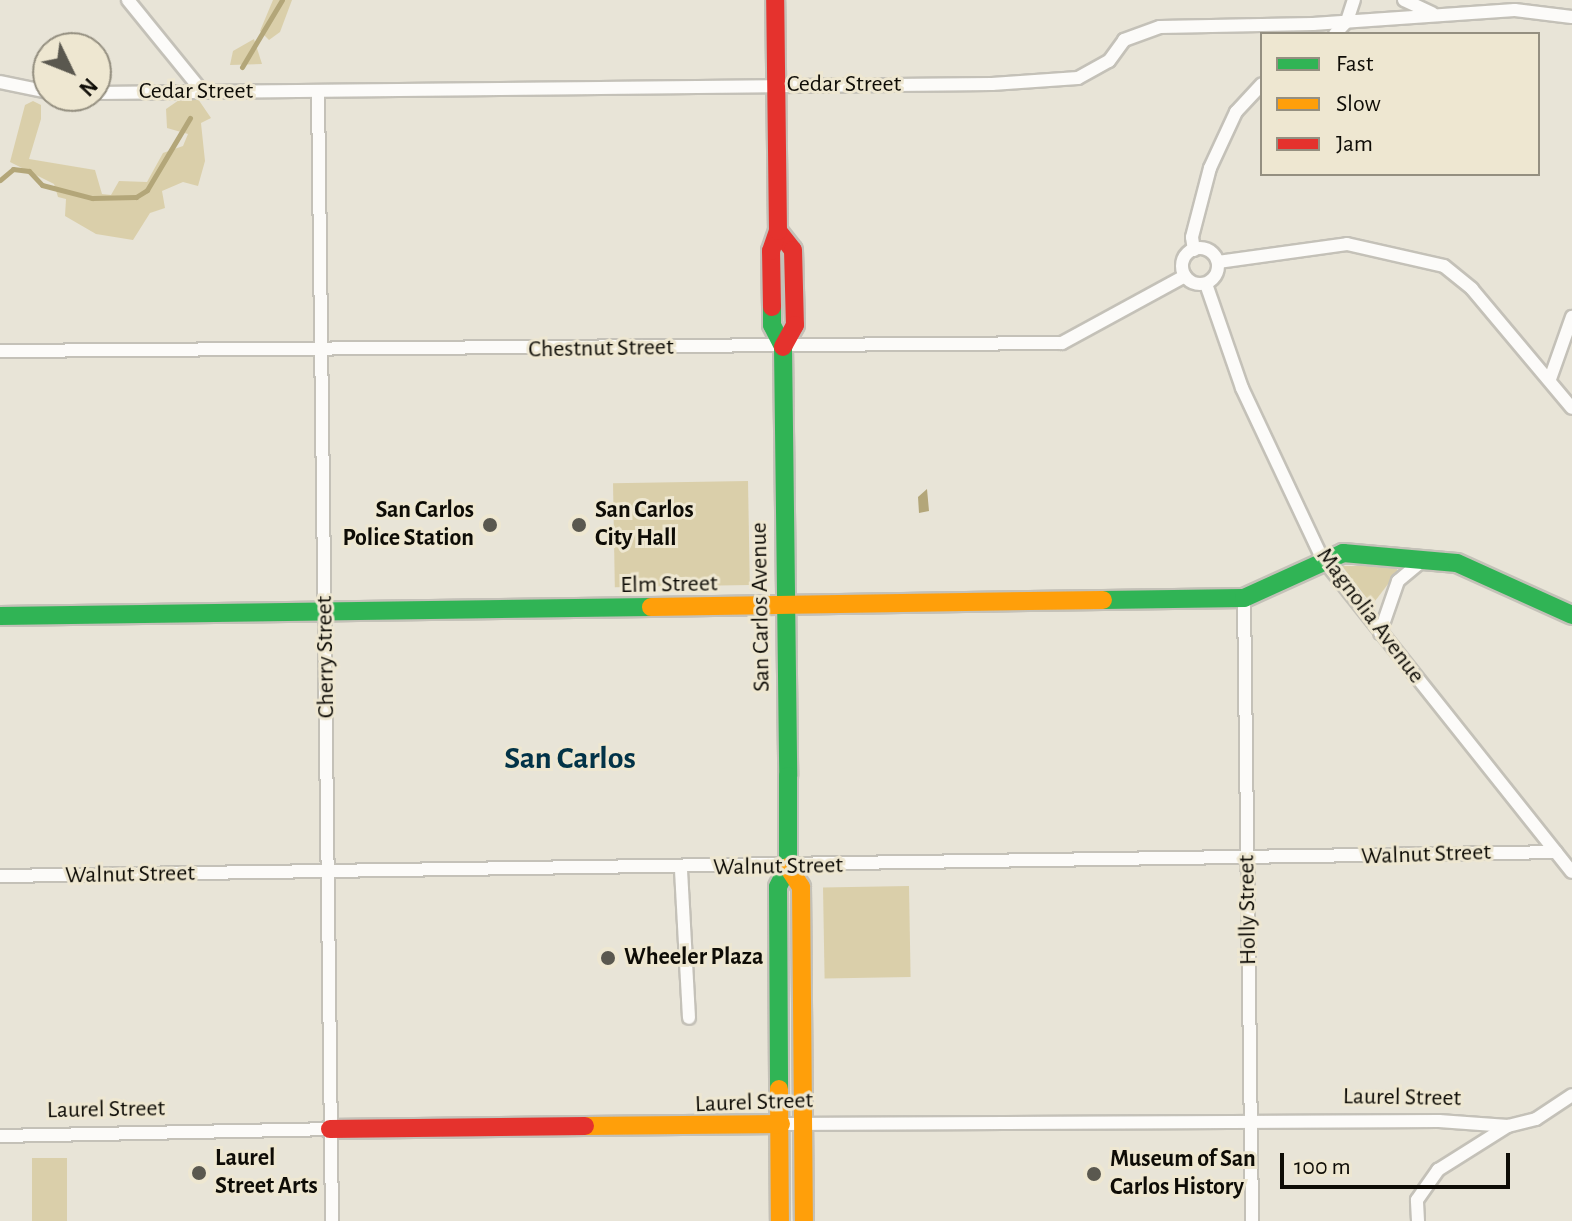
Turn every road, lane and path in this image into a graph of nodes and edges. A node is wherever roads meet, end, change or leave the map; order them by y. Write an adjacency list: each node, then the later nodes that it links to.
1 (128, 0): 13 (street)
2 (775, 0): 10 (street, San Carlos Avenue)
3 (1354, 0): 7 (street)
4 (1404, 0): 5 (street)
5 (1432, 13): 6 (street, Cedar Street); 7 (street, Cedar Street)
6 (1572, 17)
7 (1347, 21): 8 (street); 10 (street, Cedar Street)
8 (1337, 32)
9 (0, 82): 12 (street)
10 (776, 85): 14 (street, Cedar Street); 21 (street, San Carlos Avenue)
11 (1260, 86): 16 (street)
12 (32, 89)
13 (202, 91): 14 (street, Cedar Street); 15 (street, Cedar Street)
14 (318, 92): 23 (street, Cherry Street)
15 (112, 93)
16 (1194, 250): 17 (street); 18 (street)
17 (1218, 262): 19 (street); 24 (street)
18 (1185, 276): 19 (street); 21 (street, Chestnut Street)
19 (1206, 284): 26 (street, Magnolia Avenue)
20 (1572, 317): 24 (street)
21 (783, 347): 23 (street, Chestnut Street); 29 (street, San Carlos Avenue)
22 (0, 351): 23 (street, Chestnut Street)
23 (324, 352): 30 (street, Cherry Street)
24 (1550, 379): 25 (street)
25 (1572, 408)
26 (1322, 558): 27 (street, Elm Street); 28 (street, Elm Street); 33 (street, Magnolia Avenue)
27 (1425, 558): 31 (street, Elm Street); 33 (street)
28 (1244, 598): 29 (street, Elm Street); 35 (street, Holly Street)
29 (786, 606): 30 (street, Elm Street); 36 (street, San Carlos Avenue)
30 (325, 615): 32 (street, Elm Street); 38 (street, Cherry Street)
31 (1572, 615)
32 (0, 616)
33 (1380, 633): 34 (street, Magnolia Avenue)
34 (1556, 852): 35 (street, Walnut Street); 39 (street, Magnolia Avenue)
35 (1248, 860): 36 (street, Walnut Street); 43 (street, Holly Street)
36 (788, 867): 37 (street, Walnut Street); 44 (street, San Carlos Avenue); 45 (street, San Carlos Avenue)
37 (681, 870): 38 (street, Walnut Street); 41 (street)
38 (328, 871): 40 (street, Walnut Street); 47 (street, Cherry Street)
39 (1572, 872)
40 (0, 876)
41 (689, 1018)
42 (1572, 1095): 46 (street)
43 (1250, 1123): 45 (street, Laurel Street); 46 (street, Laurel Street); 52 (street, Holly Street)
44 (781, 1124): 45 (street, Laurel Street); 47 (street, Laurel Street); 50 (street, San Carlos Avenue)
45 (802, 1125): 51 (street, San Carlos Avenue)
46 (1508, 1126): 53 (street)
47 (330, 1129): 48 (street, Laurel Street); 49 (street, Cherry Street)
48 (0, 1136)
49 (332, 1221)
50 (780, 1221)
51 (804, 1221)
52 (1252, 1221)
53 (1418, 1221)

